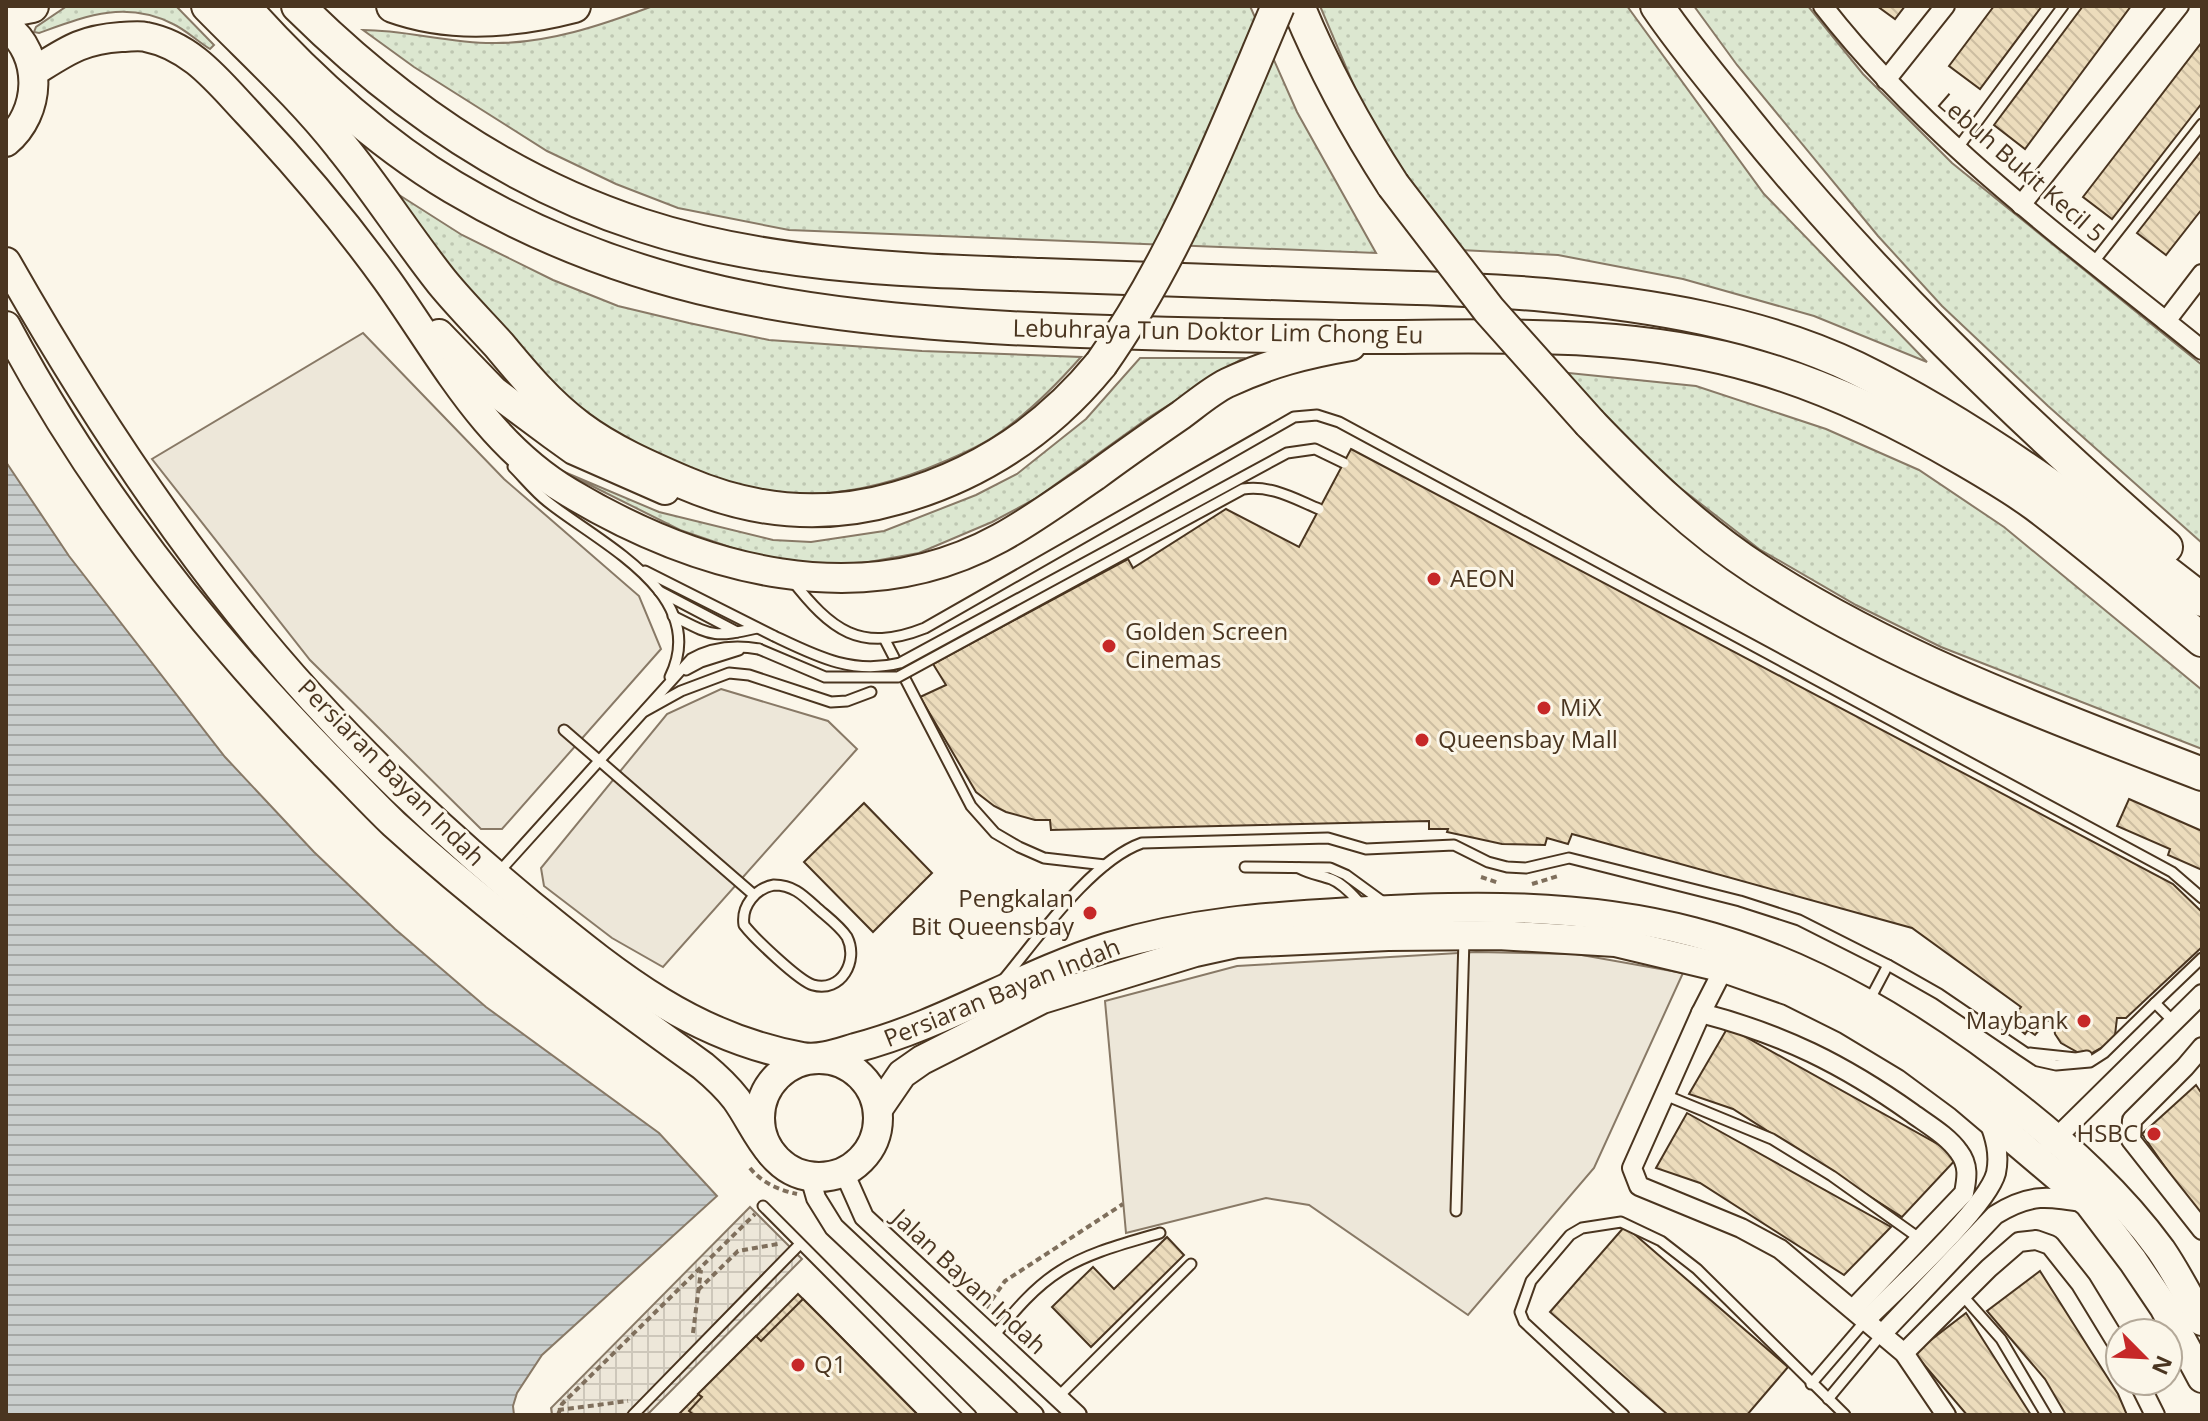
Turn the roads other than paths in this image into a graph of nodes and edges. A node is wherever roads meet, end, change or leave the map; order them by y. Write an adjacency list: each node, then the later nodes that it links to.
1 (32, 6): 14 (highway)
2 (208, 6): 33 (highway)
3 (243, 6): 28 (highway, Lebuhraya Tun Doktor Lim Chong Eu)
4 (298, 6): 38 (highway, Lebuhraya Tun Doktor Lim Chong Eu)
5 (393, 6): 6 (highway)
6 (574, 6)
7 (1278, 6): 33 (highway, bridge)
8 (1298, 6): 47 (highway, bridge)
9 (1657, 6): 36 (highway)
10 (1945, 6): 17 (street)
11 (2063, 6): 20 (lane)
12 (2179, 6): 21 (street)
13 (1826, 7): 17 (street, Lebuh Bukit Kecil 5)
14 (6, 11)
15 (6, 26): 16 (main road)
16 (33, 72): 19 (main road); 25 (main road)
17 (1886, 80): 20 (street, Lebuh Bukit Kecil 5)
18 (2202, 124): 23 (lane)
19 (6, 142)
20 (1957, 149): 21 (street, Lebuh Bukit Kecil 5)
21 (2021, 205): 23 (street, Lebuh Bukit Kecil 5)
22 (6, 262): 55 (main road, Persiaran Bayan Indah)
23 (2093, 263): 26 (street, Lebuh Bukit Kecil 5)
24 (2202, 274): 26 (street)
25 (386, 278): 30 (main road); 33 (main road)
26 (2166, 321): 29 (street, Lebuh Bukit Kecil 5)
27 (6, 326): 75 (main road, Persiaran Bayan Indah)
28 (1400, 337): 35 (main road); 43 (highway, Lebuhraya Tun Doktor Lim Chong Eu)
29 (2202, 350)
30 (481, 415): 34 (lane); 35 (main road)
31 (1344, 463): 40 (lane, bridge)
32 (1319, 509): 44 (lane, bridge)
33 (793, 511)
34 (638, 567): 37 (lane); 40 (lane)
35 (788, 575): 42 (lane)
36 (2202, 578)
37 (658, 591): 39 (lane); 41 (lane)
38 (2202, 600)
39 (673, 616): 41 (lane); 44 (lane)
40 (757, 628): 41 (lane)
41 (737, 632)
42 (885, 640): 52 (lane); 57 (lane)
43 (2202, 640)
44 (666, 683): 46 (lane)
45 (871, 692): 46 (lane)
46 (639, 715): 49 (lane)
47 (2081, 728): 50 (highway); 51 (highway)
48 (564, 730): 49 (lane)
49 (598, 760): 55 (lane); 56 (lane)
50 (2202, 774)
51 (2202, 794)
52 (1105, 865): 61 (lane); 64 (lane)
53 (1296, 866): 54 (lane); 58 (lane); 58 (lane)
54 (1245, 867)
55 (496, 876): 70 (main road, Persiaran Bayan Indah)
56 (754, 895): 56 (lane)
57 (2202, 898)
58 (1380, 910): 64 (main road, Persiaran Bayan Indah); 65 (main road, Persiaran Bayan Indah)
59 (1464, 935): 62 (main road, Persiaran Bayan Indah); 72 (main road, Persiaran Bayan Indah); 80 (lane)
60 (2202, 958): 66 (lane)
61 (1888, 965): 65 (lane); 66 (lane)
62 (1724, 968): 67 (street); 73 (main road, Persiaran Bayan Indah)
63 (2202, 994): 68 (street)
64 (991, 995): 70 (main road, Persiaran Bayan Indah)
65 (1867, 1003): 74 (main road, Persiaran Bayan Indah)
66 (2155, 1003): 68 (lane)
67 (1701, 1013): 71 (street); 83 (street)
68 (2174, 1022): 74 (street)
69 (2202, 1047): 81 (street)
70 (813, 1059): 72 (main road); 75 (main road)
71 (1665, 1095): 83 (lane); 87 (street)
72 (878, 1109): 76 (main road)
73 (1987, 1116): 74 (main road, Persiaran Bayan Indah); 87 (street)
74 (2047, 1148): 78 (main road, Persiaran Bayan Indah); 88 (main road, Persiaran Bayan Indah)
75 (772, 1154): 77 (main road)
76 (844, 1172): 77 (main road); 91 (street, Jalan Bayan Indah)
77 (810, 1177): 100 (street)
78 (2089, 1203): 90 (street); 93 (main road, Persiaran Bayan Indah)
79 (763, 1206): 84 (lane)
80 (1456, 1211)
81 (2202, 1230)
82 (1160, 1233): 91 (lane)
83 (1919, 1238): 87 (street)
84 (798, 1242): 98 (lane); 99 (lane)
85 (1191, 1264): 95 (lane)
86 (1962, 1295): 89 (street); 92 (street); 105 (lane)
87 (1860, 1314): 90 (street); 94 (lane)
88 (2202, 1321)
89 (2104, 1322)
90 (1882, 1334): 92 (street); 97 (lane)
91 (993, 1337): 95 (street, Jalan Bayan Indah)
92 (1904, 1353): 104 (street)
93 (2202, 1378)
94 (1811, 1384): 97 (lane); 102 (lane)
95 (1058, 1397): 101 (street, Jalan Bayan Indah)
96 (2146, 1397): 106 (street)
97 (1828, 1399): 103 (lane)
98 (633, 1415)
99 (971, 1415)
100 (1034, 1415)
101 (1077, 1415)
102 (1624, 1415)
103 (1845, 1415)
104 (1946, 1415)
105 (2046, 1415)
106 (2155, 1415)

